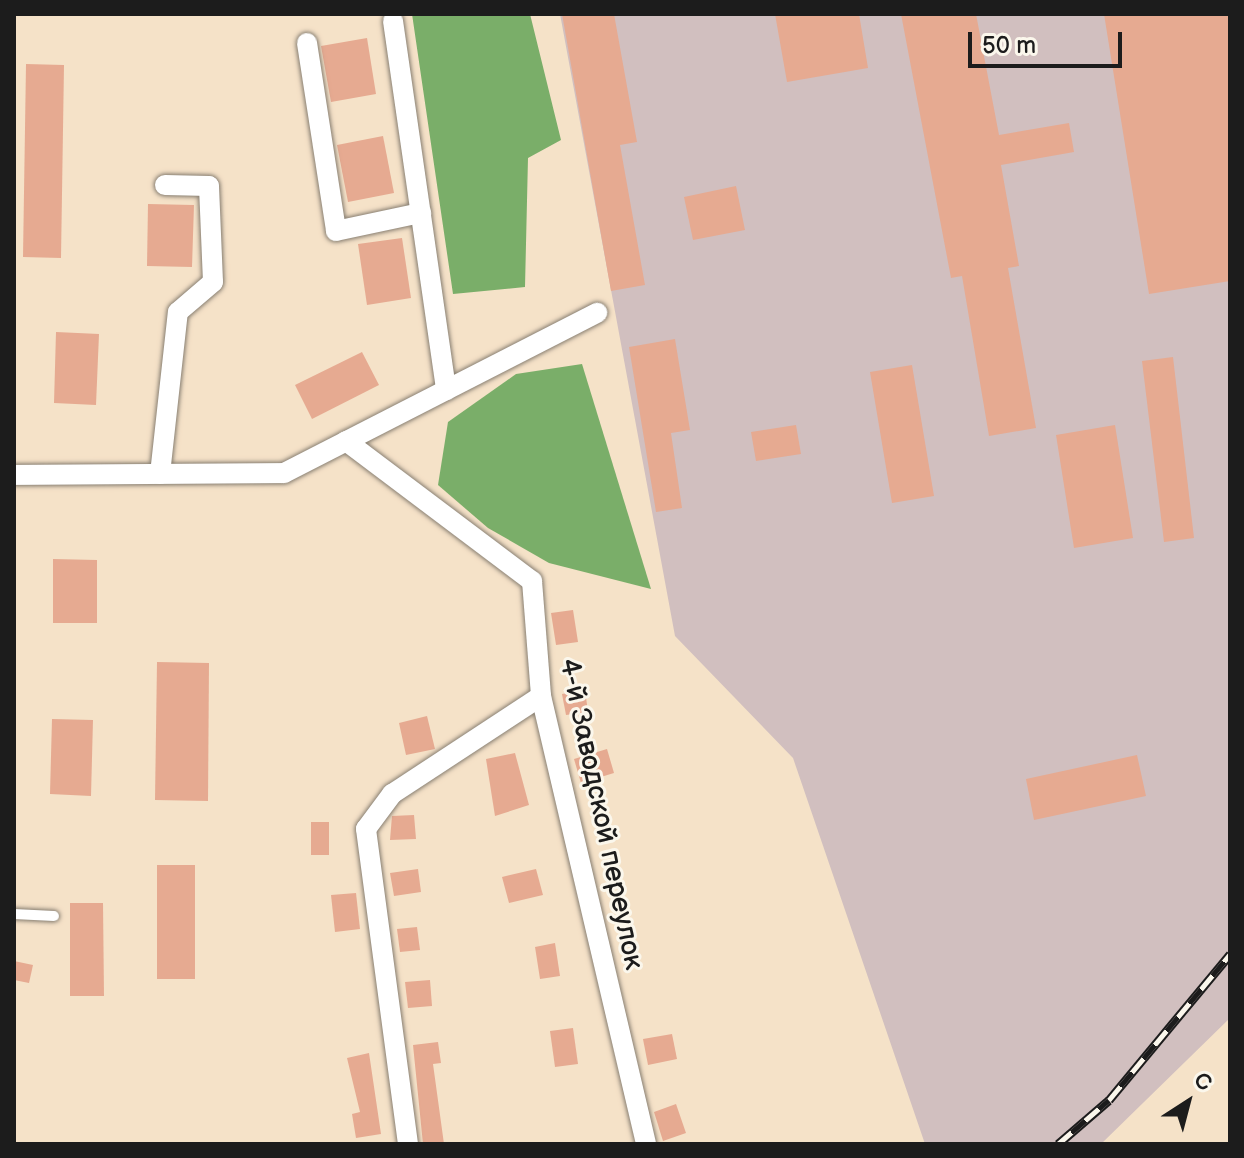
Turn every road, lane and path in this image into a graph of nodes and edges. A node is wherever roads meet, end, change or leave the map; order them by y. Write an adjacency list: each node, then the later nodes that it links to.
1 (393, 21): 4 (street)
2 (307, 43): 4 (street)
3 (165, 185): 8 (street)
4 (421, 213): 6 (street)
5 (597, 313): 6 (street)
6 (446, 390): 7 (street)
7 (346, 441): 8 (street); 10 (street, 4-й Заводской переулок)
8 (160, 474): 9 (street)
9 (14, 475)
10 (541, 696): 13 (street); 14 (street, 4-й Заводской переулок)
11 (14, 914): 12 (lane)
12 (54, 916)
13 (408, 1144)
14 (646, 1144)

